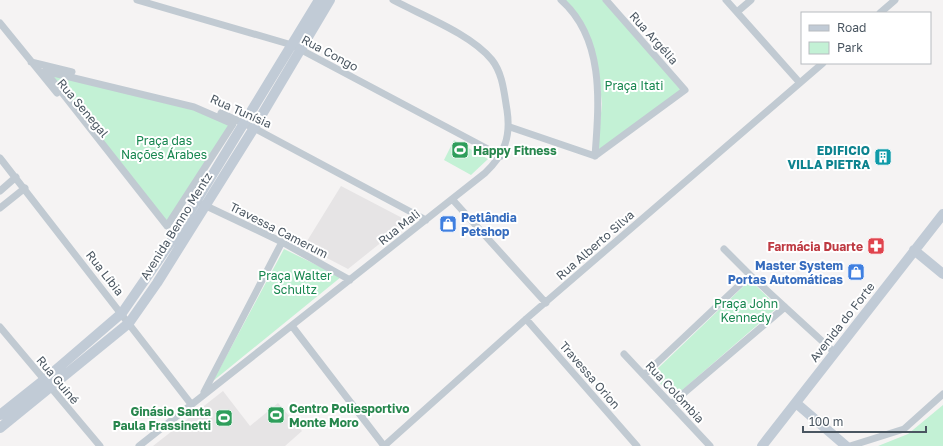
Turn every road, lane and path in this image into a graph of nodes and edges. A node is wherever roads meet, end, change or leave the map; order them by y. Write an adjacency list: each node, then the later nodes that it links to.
1 (137, 0): 13 (street, Rua Congo)
2 (319, 0): 13 (street, Avenida Benno Mentz)
3 (330, 0): 13 (street, Avenida Benno Mentz)
4 (393, 0): 18 (street, Rua Mali)
5 (561, 0): 21 (street)
6 (606, 0): 21 (street, Rua Argélia)
7 (726, 0): 10 (street)
8 (751, 0): 10 (street)
9 (895, 0): 11 (street)
10 (737, 12): 16 (street)
11 (881, 12)
12 (0, 23): 14 (street, Rua Senegal)
13 (296, 47): 17 (street, Avenida Benno Mentz); 19 (street, Avenida Benno Mentz); 20 (street, Rua Congo)
14 (31, 62): 17 (street, Rua Tunísia); 32 (street, Rua Senegal)
15 (822, 64): 16 (street, Rua Alberto Silva)
16 (800, 83): 39 (street, Rua Alberto Silva)
17 (244, 123): 19 (street, Rua Tunísia); 27 (street, Avenida Benno Mentz)
18 (510, 127): 20 (street, Rua Mali); 21 (street)
19 (254, 128): 27 (street, Avenida Benno Mentz); 30 (street, Rua Tunísia)
20 (501, 156): 26 (street, Rua Mali)
21 (595, 156)
22 (0, 158): 23 (street, Rua Líbia)
23 (16, 178): 24 (street, Rua Líbia); 25 (street)
24 (25, 188): 28 (street); 41 (street, Rua Líbia)
25 (0, 191)
26 (452, 199): 30 (street, Rua Mali); 39 (street)
27 (200, 204): 32 (street, Avenida Benno Mentz); 33 (street, Travessa Camerum)
28 (0, 208)
29 (943, 214): 35 (street, Avenida do Forte)
30 (426, 220): 38 (street, Rua Mali)
31 (167, 226): 31 (street)
32 (179, 238): 41 (street, Avenida Benno Mentz); 43 (street, Avenida Benno Mentz)
33 (282, 242): 38 (street, Travessa Camerum); 50 (street)
34 (724, 249): 37 (street)
35 (914, 250): 36 (street); 46 (street, Avenida do Forte)
36 (943, 274)
37 (750, 275): 40 (street); 48 (street)
38 (350, 280): 44 (street, Rua Mali)
39 (546, 303): 42 (street, Rua Alberto Silva)
40 (785, 307): 46 (street); 54 (street)
41 (122, 313): 43 (street, Rua Líbia); 49 (street, Avenida Benno Mentz)
42 (526, 319): 59 (street, Rua Alberto Silva); 60 (street, Travessa Orion)
43 (129, 323): 49 (street, Avenida Benno Mentz); 53 (street, Rua Líbia)
44 (292, 326): 50 (street, Rua Mali); 59 (street)
45 (0, 327): 49 (street, Rua Guiné)
46 (834, 352): 52 (street, Avenida do Forte)
47 (624, 354): 48 (street, Rua Colômbia)
48 (644, 375): 54 (street, Rua Colômbia)
49 (47, 384): 55 (street, Avenida Benno Mentz); 56 (street, Avenida Benno Mentz); 57 (street, Rua Guiné)
50 (202, 394): 53 (street, Rua Mali)
51 (943, 394): 64 (street)
52 (796, 403): 62 (street, Avenida do Forte); 63 (street)
53 (191, 404): 58 (street, Rua Mali)
54 (671, 404): 61 (street, Rua Colômbia)
55 (0, 415)
56 (0, 428)
57 (100, 446)
58 (139, 446)
59 (384, 446)
60 (637, 446)
61 (710, 446)
62 (762, 446)
63 (846, 446)
64 (850, 446)

